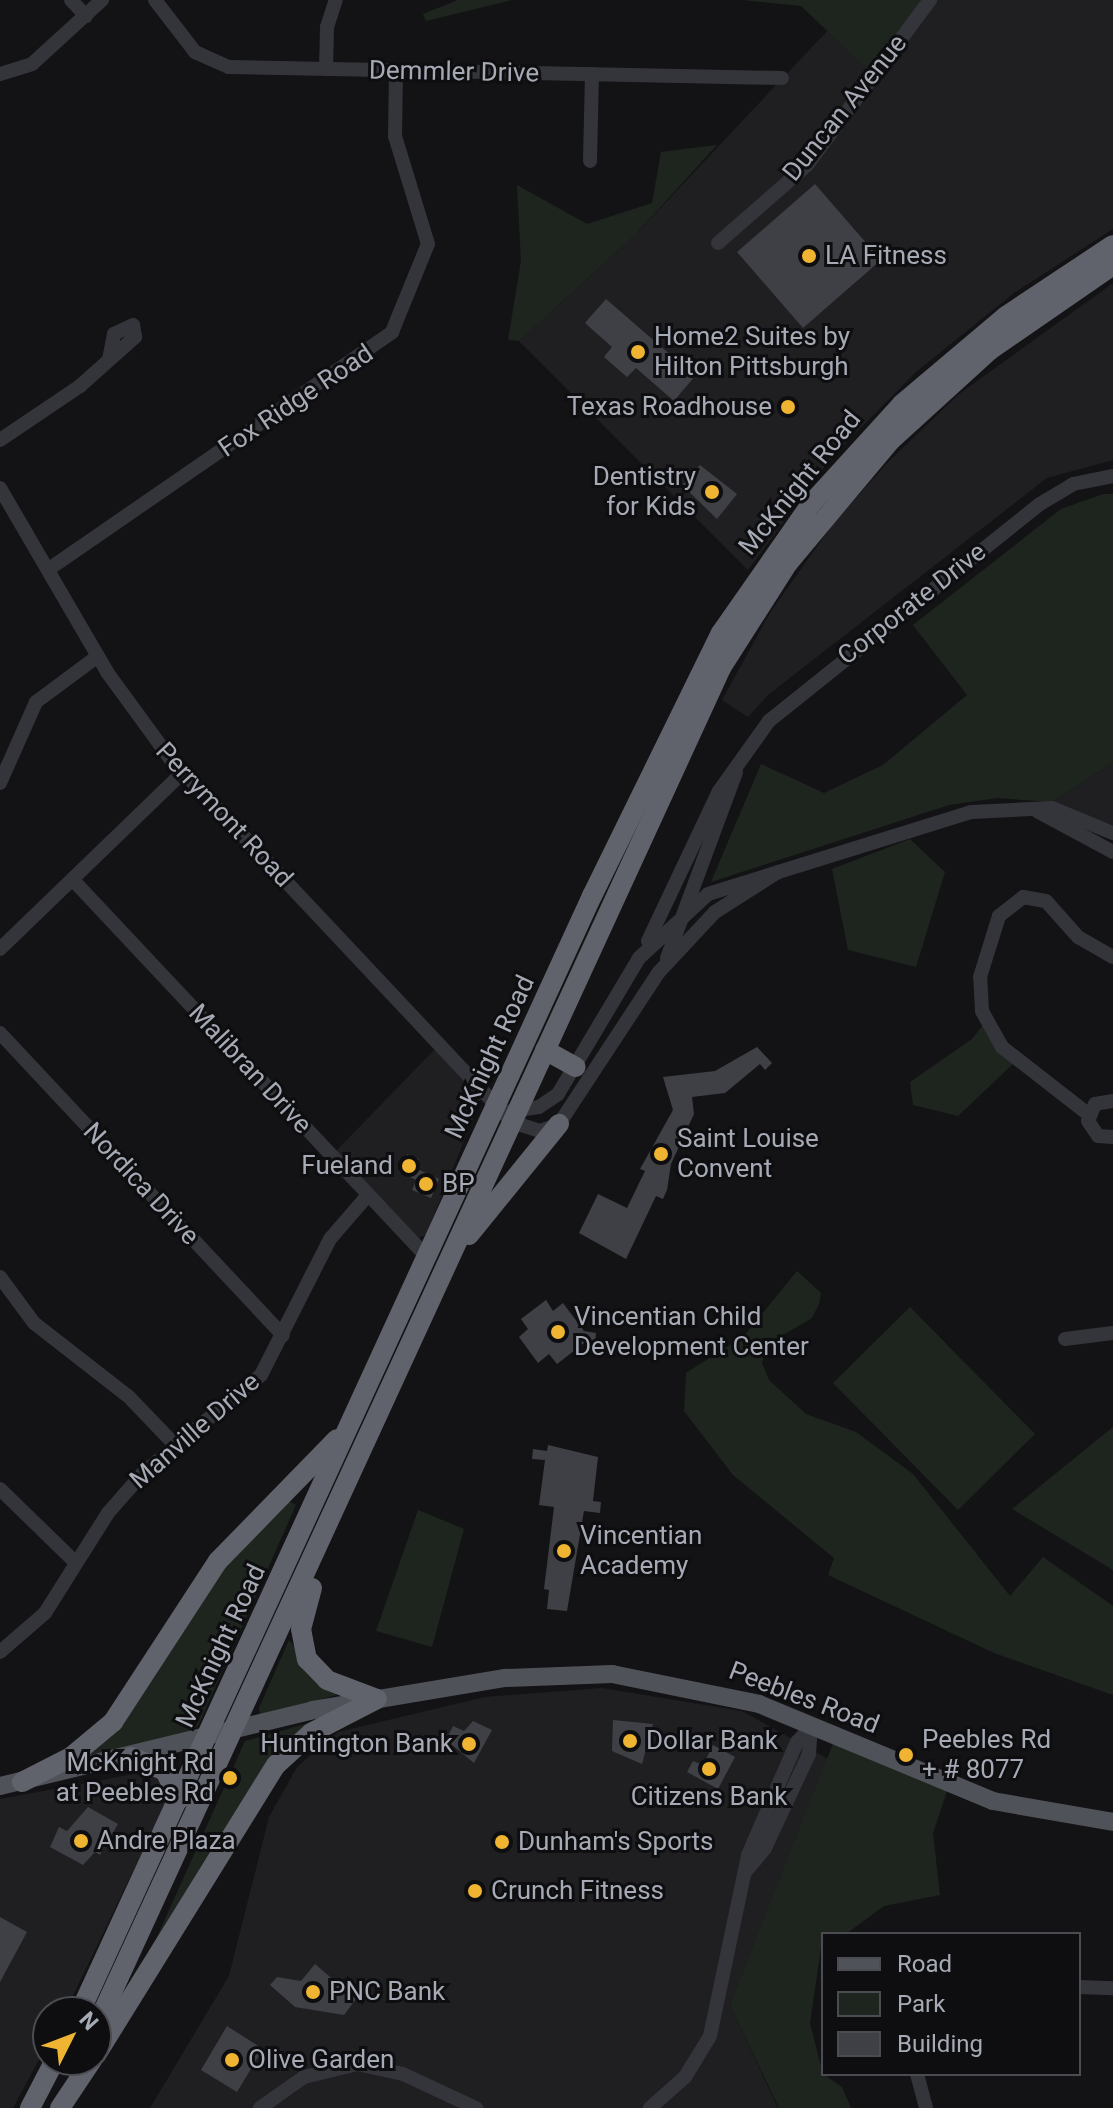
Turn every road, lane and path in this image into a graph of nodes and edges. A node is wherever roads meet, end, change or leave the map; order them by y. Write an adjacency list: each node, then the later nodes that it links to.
1 (71, 0): 6 (street)
2 (102, 0): 6 (street)
3 (155, 0): 7 (street, Demmler Drive)
4 (336, 0): 7 (street)
5 (930, 0): 13 (street, Duncan Avenue)
6 (86, 16): 9 (street)
7 (326, 69): 8 (street, Demmler Drive)
8 (396, 71): 10 (street, Demmler Drive); 20 (street, Fox Ridge Road)
9 (0, 74)
10 (592, 74): 11 (street, Demmler Drive); 12 (street)
11 (782, 78)
12 (590, 161)
13 (718, 243)
14 (1113, 245): 39 (highway, McKnight Road)
15 (1113, 265): 36 (highway, McKnight Road)
16 (109, 360): 17 (street)
17 (0, 440)
18 (1113, 476): 22 (street, Corporate Drive)
19 (0, 488): 20 (street, Perrymont Road)
20 (49, 569): 21 (street, Perrymont Road)
21 (98, 656): 23 (street, Perrymont Road); 24 (street)
22 (737, 768): 30 (street, Corporate Drive); 33 (street, Corporate Drive)
23 (182, 773): 29 (street); 39 (street, Perrymont Road)
24 (0, 783)
25 (1037, 811): 26 (street); 27 (street); 28 (street)
26 (1113, 833)
27 (1113, 852)
28 (778, 872): 30 (street); 34 (street)
29 (73, 880): 31 (street); 44 (street, Malibran Drive)
30 (686, 910): 33 (street); 34 (street, Corporate Drive)
31 (0, 949)
32 (1113, 957): 40 (street)
33 (639, 958): 37 (street)
34 (659, 972): 42 (street)
35 (0, 1033): 49 (street, Nordica Drive)
36 (545, 1050): 37 (highway); 41 (highway, McKnight Road)
37 (576, 1067): 41 (street)
38 (1113, 1101): 40 (street)
39 (496, 1105): 41 (street, Perrymont Road); 45 (highway, McKnight Road)
40 (1088, 1114): 43 (street)
41 (514, 1117): 42 (street); 46 (highway, McKnight Road)
42 (559, 1124): 46 (highway)
43 (1113, 1137)
44 (368, 1195): 45 (street, Malibran Drive); 49 (street, Manville Drive)
45 (427, 1257): 51 (highway, McKnight Road)
46 (449, 1260): 53 (highway, McKnight Road)
47 (0, 1277): 52 (street)
48 (1113, 1333): 50 (street)
49 (283, 1335): 52 (street, Manville Drive)
50 (1065, 1339)
51 (356, 1413): 60 (highway, McKnight Road); 62 (highway)
52 (175, 1445): 55 (street, Manville Drive)
53 (357, 1462): 57 (highway); 59 (highway, McKnight Road)
54 (0, 1489): 55 (street)
55 (75, 1562): 56 (street, Manville Drive)
56 (0, 1652)
57 (377, 1699): 58 (main road, Peebles Road); 59 (main road, Peebles Road); 70 (highway)
58 (811, 1727): 65 (main road, Peebles Road); 79 (street)
59 (233, 1733): 60 (main road, Peebles Road); 69 (highway, McKnight Road)
60 (206, 1740): 61 (main road, Peebles Road); 64 (highway, McKnight Road)
61 (131, 1757): 62 (main road, Peebles Road); 64 (highway)
62 (22, 1782): 63 (main road, Peebles Road)
63 (0, 1786)
64 (179, 1800): 68 (highway, McKnight Road)
65 (1113, 1822)
66 (1081, 1987): 67 (street)
67 (1113, 1988)
68 (87, 1996)
69 (110, 1996)
70 (112, 2029)
71 (47, 2076): 75 (highway)
72 (72, 2076): 76 (highway)
73 (80, 2076): 76 (highway)
74 (918, 2076): 80 (street)
75 (30, 2108)
76 (57, 2108)
77 (260, 2108): 78 (street)
78 (476, 2108)
79 (650, 2108)
80 (926, 2108)

